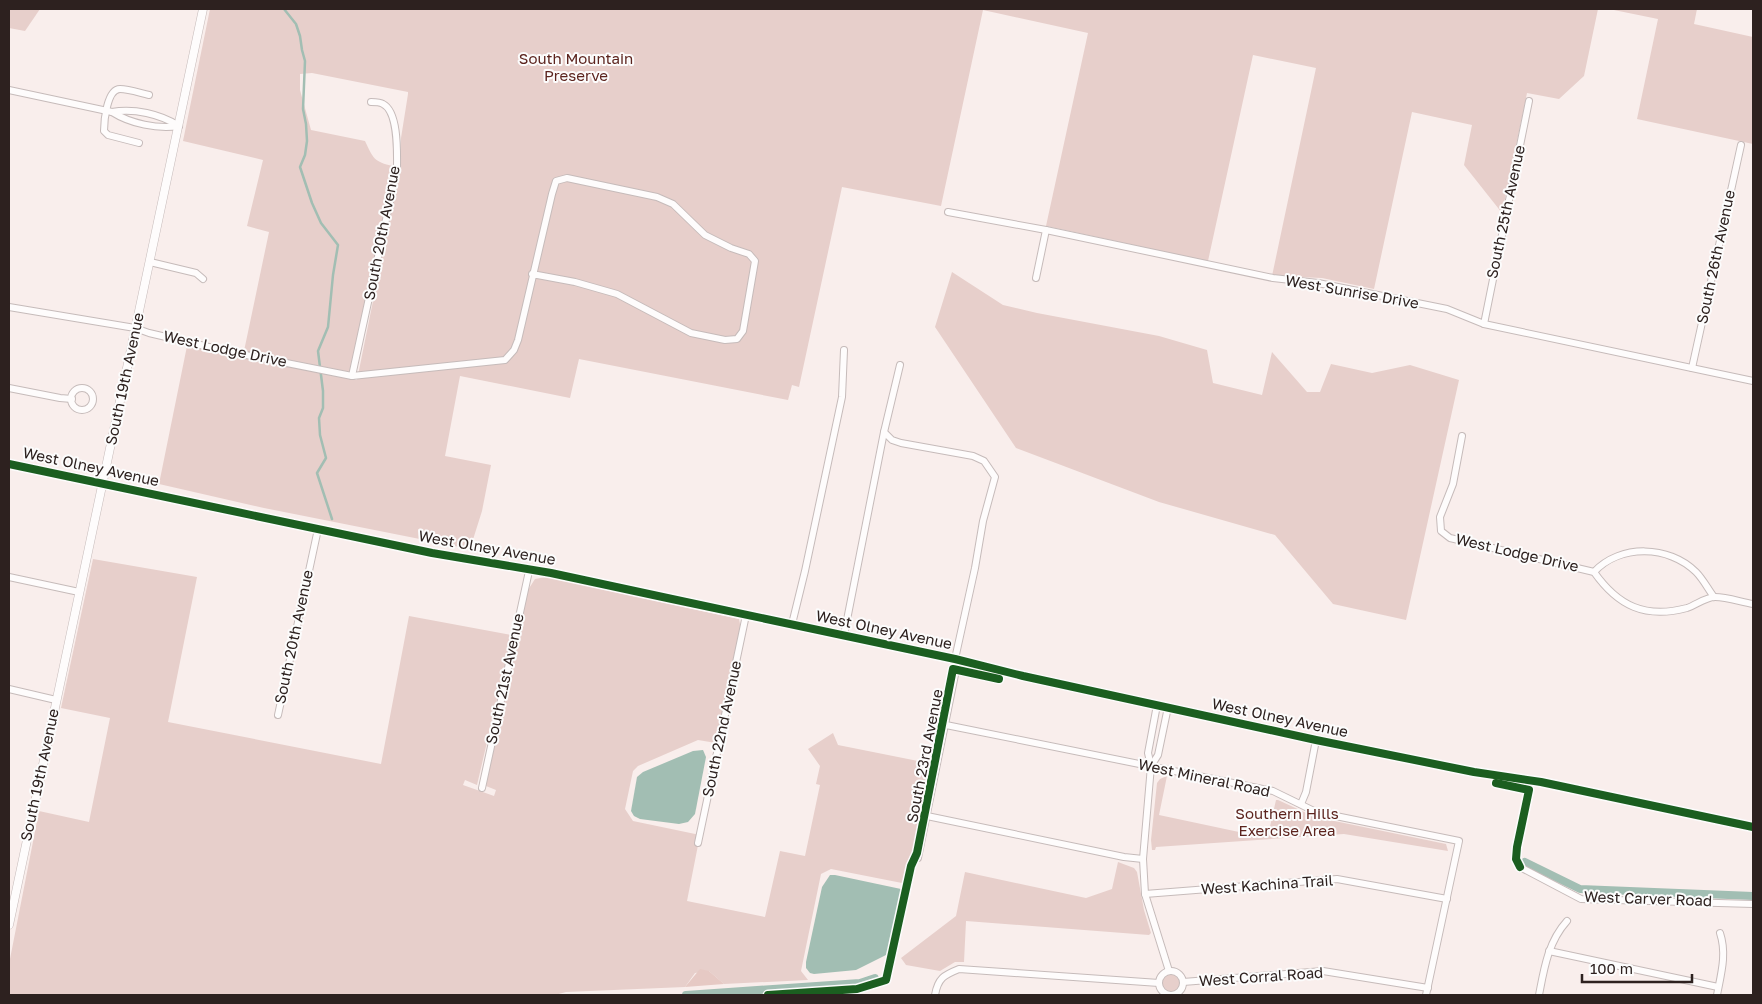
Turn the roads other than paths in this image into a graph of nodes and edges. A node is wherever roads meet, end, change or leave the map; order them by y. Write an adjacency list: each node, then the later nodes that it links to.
1 (204, 9): 7 (street, South 19th Avenue)
2 (9, 90): 6 (street)
3 (148, 95): 6 (street)
4 (1529, 101): 17 (street, South 25th Avenue)
5 (371, 102): 22 (street, South 20th Avenue)
6 (109, 112): 7 (street); 8 (street)
7 (179, 126): 12 (street, South 19th Avenue)
8 (139, 143)
9 (1740, 145): 21 (street, South 26th Avenue)
10 (948, 212): 11 (street, West Sunrise Drive)
11 (1046, 230): 14 (street); 17 (street, West Sunrise Drive)
12 (150, 262): 15 (street); 18 (street, South 19th Avenue)
13 (532, 274): 13 (street); 22 (street, West Lodge Drive)
14 (1036, 278)
15 (203, 279)
16 (9, 307): 18 (street, West Lodge Drive)
17 (1484, 324): 21 (street, West Sunrise Drive)
18 (135, 328): 22 (street, West Lodge Drive); 29 (street, South 19th Avenue)
19 (844, 350): 38 (street)
20 (900, 365): 26 (street)
21 (1692, 368): 23 (street, West Sunrise Drive)
22 (352, 376)
23 (1753, 381)
24 (9, 388): 25 (street)
25 (72, 399)
26 (884, 432): 39 (street); 40 (street, South 23rd Avenue)
27 (1462, 436): 32 (street, West Lodge Drive)
28 (9, 464): 29 (street, West Olney Avenue)
29 (103, 483): 30 (street, West Olney Avenue); 34 (street, South 19th Avenue)
30 (318, 529): 31 (street, West Olney Avenue); 45 (street, South 20th Avenue)
31 (529, 571): 37 (street, West Olney Avenue); 51 (street, South 21st Avenue)
32 (1594, 572): 35 (street, West Lodge Drive); 35 (street, West Lodge Drive)
33 (9, 577): 34 (street)
34 (79, 592): 42 (street, South 19th Avenue)
35 (1714, 597): 36 (street)
36 (1753, 604)
37 (746, 614): 38 (street, West Olney Avenue); 55 (street, South 22nd Avenue)
38 (792, 624): 39 (street, West Olney Avenue)
39 (844, 636): 40 (street, West Olney Avenue)
40 (956, 660): 43 (street, West Olney Avenue); 46 (street, South 23rd Avenue)
41 (9, 689): 42 (street)
42 (56, 700): 62 (street, South 19th Avenue)
43 (1157, 705): 44 (street, West Olney Avenue); 47 (street)
44 (1168, 707): 48 (street); 49 (street, West Olney Avenue)
45 (278, 715)
46 (946, 724): 50 (street, West Mineral Road); 53 (street, South 23rd Avenue)
47 (1150, 738): 48 (street); 50 (street)
48 (1161, 740): 50 (street)
49 (1316, 740): 52 (street); 54 (street, West Olney Avenue)
50 (1151, 766): 52 (street, West Mineral Road); 57 (street)
51 (482, 788)
52 (1301, 804): 60 (street, West Mineral Road)
53 (927, 816): 56 (street, South 23rd Avenue); 57 (street)
54 (1753, 826)
55 (698, 843)
56 (918, 858)
57 (1143, 859): 59 (street)
58 (1520, 866): 61 (street, West Carver Road)
59 (1145, 894): 60 (street, West Kachina Trail); 67 (street)
60 (1447, 899): 71 (street)
61 (1753, 904)
62 (11, 908): 64 (street, South 19th Avenue)
63 (1567, 921): 66 (street)
64 (9, 925)
65 (1720, 933): 70 (street)
66 (1549, 951): 70 (street); 75 (street)
67 (1169, 971): 68 (street); 69 (street)
68 (1183, 982): 71 (street, West Corral Road); 73 (street)
69 (1159, 983): 72 (street); 73 (street)
70 (1718, 987): 76 (street)
71 (1428, 988): 74 (street)
72 (936, 995)
73 (1171, 995)
74 (1426, 995)
75 (1539, 995)
76 (1717, 995)

